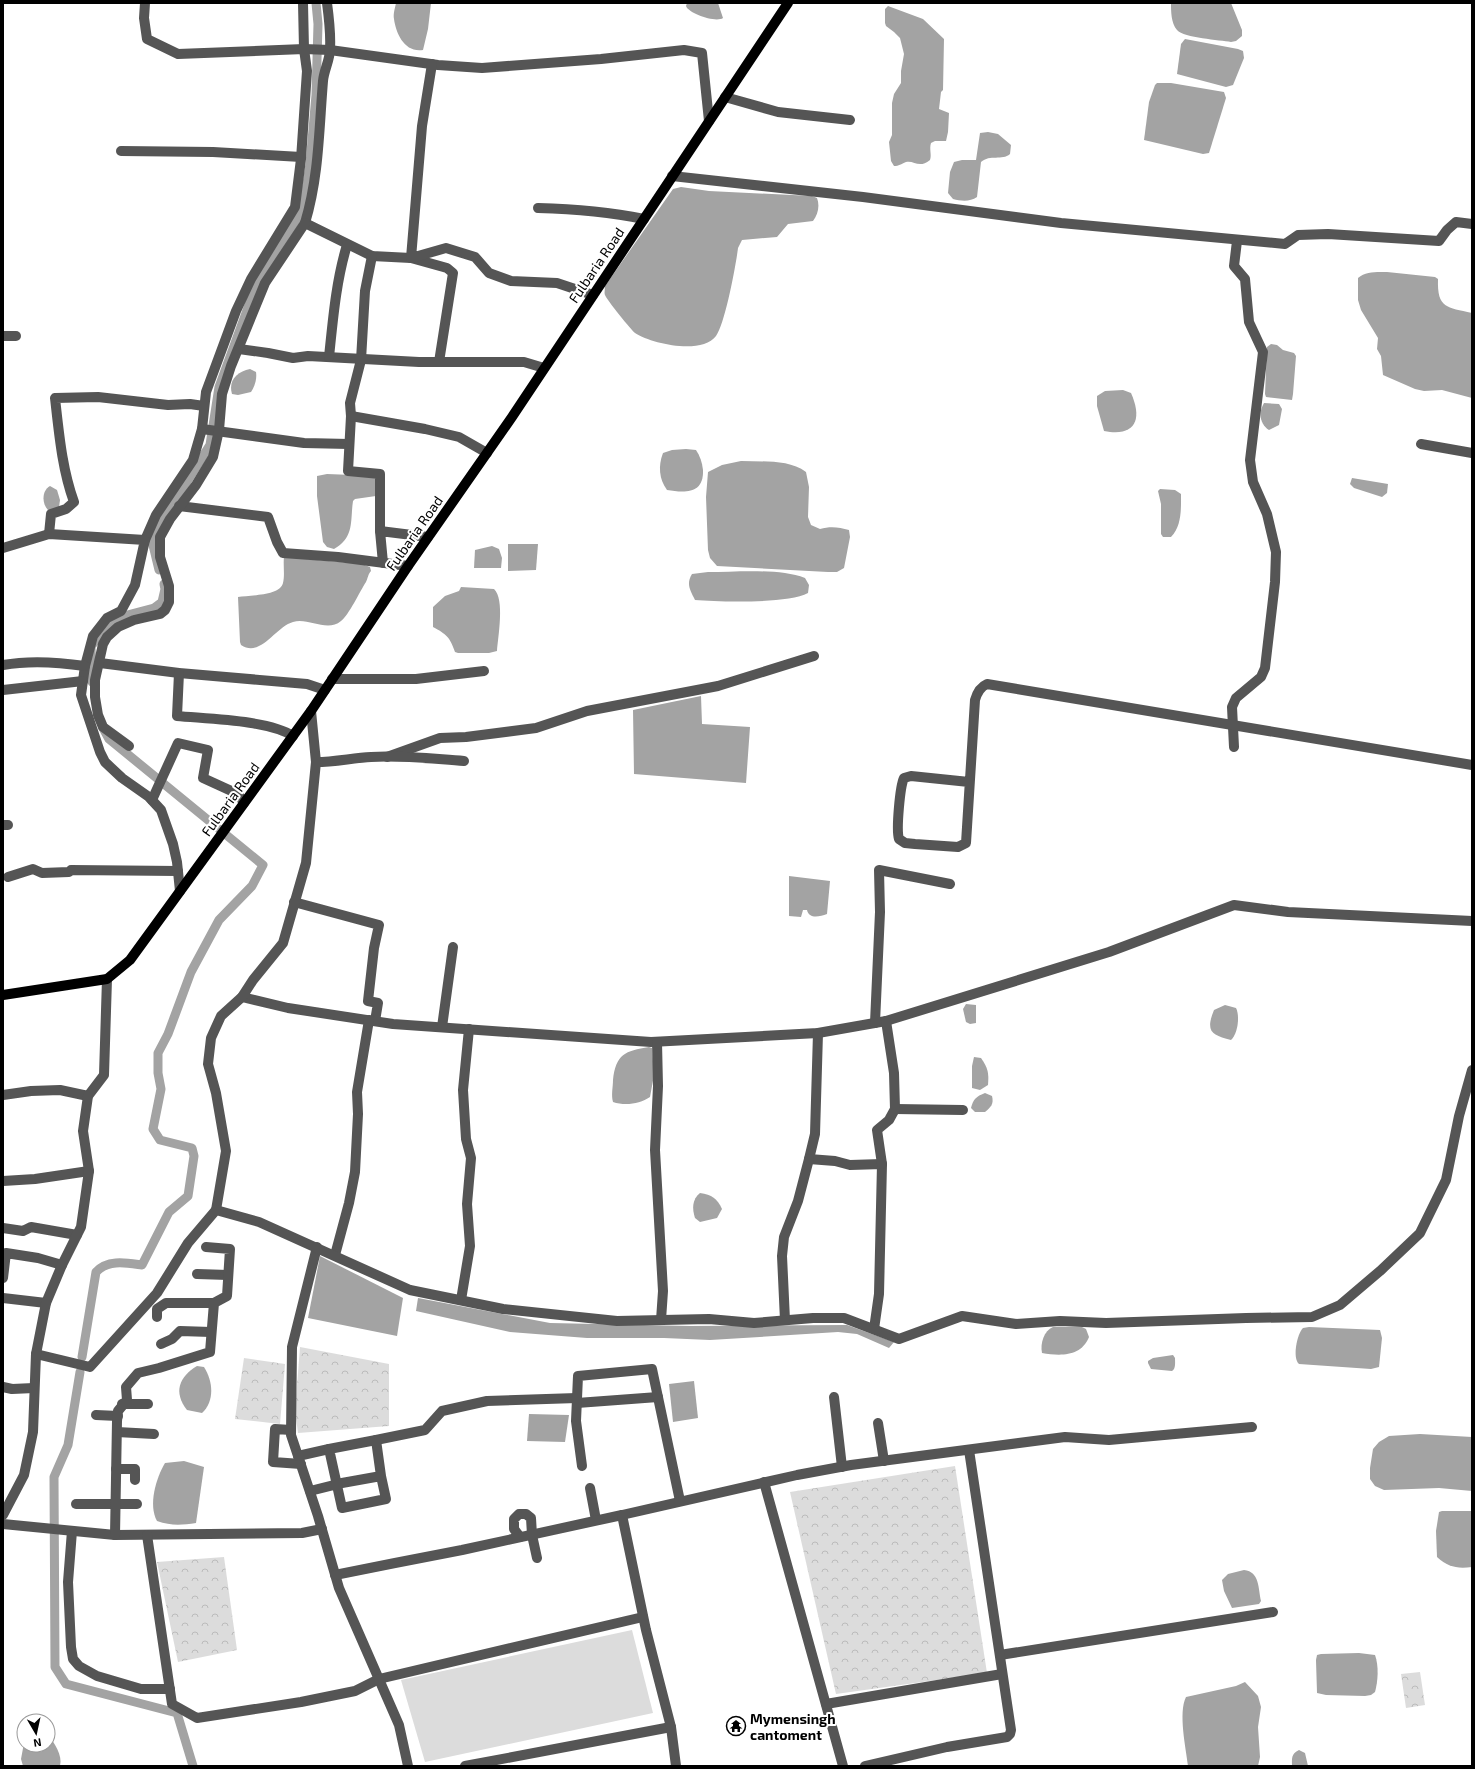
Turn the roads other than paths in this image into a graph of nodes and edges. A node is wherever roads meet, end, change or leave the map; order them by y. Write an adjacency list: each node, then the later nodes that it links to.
1 (145, 3): 5 (street)
2 (303, 3): 5 (street)
3 (327, 3): 6 (street)
4 (788, 3): 8 (main road, Fulbaria Road)
5 (304, 49): 6 (street); 12 (street)
6 (330, 50): 7 (street); 16 (street)
7 (432, 64): 10 (street); 21 (street)
8 (725, 97): 9 (street); 10 (main road, Fulbaria Road)
9 (850, 120)
10 (709, 122): 13 (main road, Fulbaria Road)
11 (121, 151): 12 (street)
12 (301, 158): 30 (street)
13 (672, 176): 15 (main road, Fulbaria Road); 18 (street)
14 (538, 208): 15 (street)
15 (644, 219): 22 (main road, Fulbaria Road)
16 (305, 223): 19 (street); 25 (street)
17 (1472, 224): 18 (street)
18 (1237, 241): 57 (street)
19 (347, 245): 20 (street); 26 (street)
20 (372, 256): 21 (street); 27 (street)
21 (411, 258): 22 (street); 28 (street)
22 (594, 295): 29 (main road, Fulbaria Road)
23 (3, 336): 24 (street)
24 (16, 336)
25 (239, 349): 26 (street); 33 (street)
26 (329, 357): 27 (street)
27 (361, 360): 28 (street); 31 (street)
28 (439, 362): 29 (street)
29 (544, 368): 36 (main road, Fulbaria Road)
30 (204, 406): 32 (street); 40 (street)
31 (351, 416): 34 (street); 36 (street)
32 (202, 429): 33 (street); 42 (street)
33 (219, 431): 34 (street); 38 (street)
34 (349, 444): 39 (street)
35 (1421, 444): 37 (street)
36 (487, 453): 41 (main road, Fulbaria Road)
37 (1472, 453)
38 (179, 506): 44 (street); 47 (street)
39 (380, 531): 41 (street); 44 (street)
40 (49, 534): 42 (street); 43 (street)
41 (428, 537): 45 (main road, Fulbaria Road)
42 (145, 540): 49 (street)
43 (3, 548)
44 (384, 563): 45 (street)
45 (408, 566): 52 (main road, Fulbaria Road)
46 (814, 656): 61 (street)
47 (100, 663): 51 (street); 59 (street)
48 (3, 665): 49 (street)
49 (85, 666): 53 (street)
50 (484, 671): 52 (street)
51 (179, 673): 55 (street); 58 (street)
52 (332, 679): 55 (main road, Fulbaria Road)
53 (83, 681): 54 (street); 66 (street)
54 (3, 690)
55 (325, 690): 56 (main road, Fulbaria Road)
56 (311, 711): 58 (main road, Fulbaria Road); 63 (street)
57 (1232, 724): 60 (street); 64 (street); 65 (street)
58 (293, 736): 67 (main road, Fulbaria Road)
59 (130, 746)
60 (1234, 747)
61 (387, 757): 62 (street); 63 (street)
62 (464, 761)
63 (316, 762): 72 (street)
64 (1472, 764)
65 (968, 782): 65 (street)
66 (152, 800): 67 (street); 68 (street)
67 (244, 804): 71 (main road, Fulbaria Road)
68 (178, 871): 69 (street); 71 (street)
69 (8, 877)
70 (950, 884): 80 (street)
71 (180, 892): 75 (main road, Fulbaria Road)
72 (294, 902): 77 (street); 78 (street)
73 (1472, 921): 79 (street)
74 (453, 947): 81 (street)
75 (108, 979): 76 (main road); 87 (street)
76 (3, 995)
77 (242, 997): 78 (street); 94 (street)
78 (372, 1021): 81 (street); 99 (street)
79 (886, 1021): 80 (street); 88 (street)
80 (874, 1024): 83 (street)
81 (442, 1027): 82 (street)
82 (469, 1029): 84 (street); 105 (street)
83 (818, 1033): 84 (street); 90 (street)
84 (657, 1042): 109 (street)
85 (1472, 1070): 111 (street)
86 (3, 1095): 87 (street)
87 (88, 1096): 92 (street)
88 (895, 1109): 89 (street); 91 (street)
89 (963, 1110)
90 (809, 1159): 91 (street); 110 (street)
91 (882, 1164): 111 (street)
92 (88, 1171): 93 (street); 96 (street)
93 (3, 1181)
94 (216, 1210): 98 (street); 114 (street)
95 (3, 1228): 96 (street)
96 (77, 1235): 100 (street)
97 (206, 1247): 102 (street)
98 (317, 1247): 99 (street); 126 (street)
99 (335, 1256): 105 (street)
100 (62, 1265): 103 (street); 107 (street)
101 (197, 1274): 102 (street)
102 (228, 1275): 106 (street)
103 (3, 1278)
104 (3, 1298): 107 (street)
105 (461, 1300): 109 (street)
106 (214, 1302): 108 (street); 112 (street)
107 (46, 1303): 114 (street)
108 (157, 1317)
109 (661, 1320): 110 (street)
110 (785, 1320): 111 (street)
111 (874, 1329)
112 (211, 1332): 113 (street); 120 (street)
113 (161, 1344)
114 (36, 1354): 116 (street)
115 (3, 1387): 116 (street)
116 (34, 1388): 147 (street)
117 (658, 1397): 119 (street); 119 (street); 143 (street)
118 (834, 1397): 135 (street)
119 (577, 1401): 129 (street); 134 (street)
120 (122, 1404): 121 (street); 123 (street)
121 (148, 1404)
122 (96, 1415): 123 (street)
123 (118, 1416): 127 (street)
124 (878, 1423): 133 (street)
125 (1252, 1427): 131 (street)
126 (291, 1430): 132 (street); 132 (street)
127 (117, 1432): 128 (street); 136 (street)
128 (154, 1434)
129 (376, 1440): 130 (street); 137 (street)
130 (329, 1449): 132 (street); 140 (street)
131 (969, 1450): 133 (street); 161 (street)
132 (299, 1460): 142 (street)
133 (884, 1461): 135 (street)
134 (582, 1466)
135 (842, 1467): 139 (street)
136 (116, 1469): 138 (street); 145 (street)
137 (381, 1476): 140 (street); 140 (street)
138 (135, 1480)
139 (764, 1482): 143 (street); 165 (street)
140 (336, 1484): 142 (street)
141 (590, 1488): 149 (street)
142 (310, 1491): 151 (street)
143 (680, 1501): 148 (street)
144 (76, 1504): 145 (street)
145 (115, 1504): 146 (street); 154 (street)
146 (137, 1504)
147 (3, 1515)
148 (622, 1515): 149 (street); 160 (street)
149 (596, 1520): 153 (street)
150 (3, 1524): 152 (street)
151 (322, 1529): 155 (street); 158 (street)
152 (72, 1531): 154 (street); 164 (street)
153 (532, 1534): 156 (street); 156 (street); 157 (street)
154 (115, 1535): 155 (street)
155 (147, 1535): 164 (street)
156 (520, 1537): 158 (street)
157 (537, 1558)
158 (336, 1576): 163 (street)
159 (1273, 1612): 161 (street)
160 (643, 1617): 163 (street); 166 (street)
161 (1000, 1655): 162 (street)
162 (1002, 1674): 165 (street); 171 (street)
163 (379, 1679): 164 (street); 168 (street)
164 (170, 1689)
165 (826, 1704): 170 (street)
166 (671, 1726): 167 (street); 169 (street)
167 (471, 1765)
168 (408, 1766)
169 (676, 1766)
170 (844, 1766)
171 (865, 1766)

